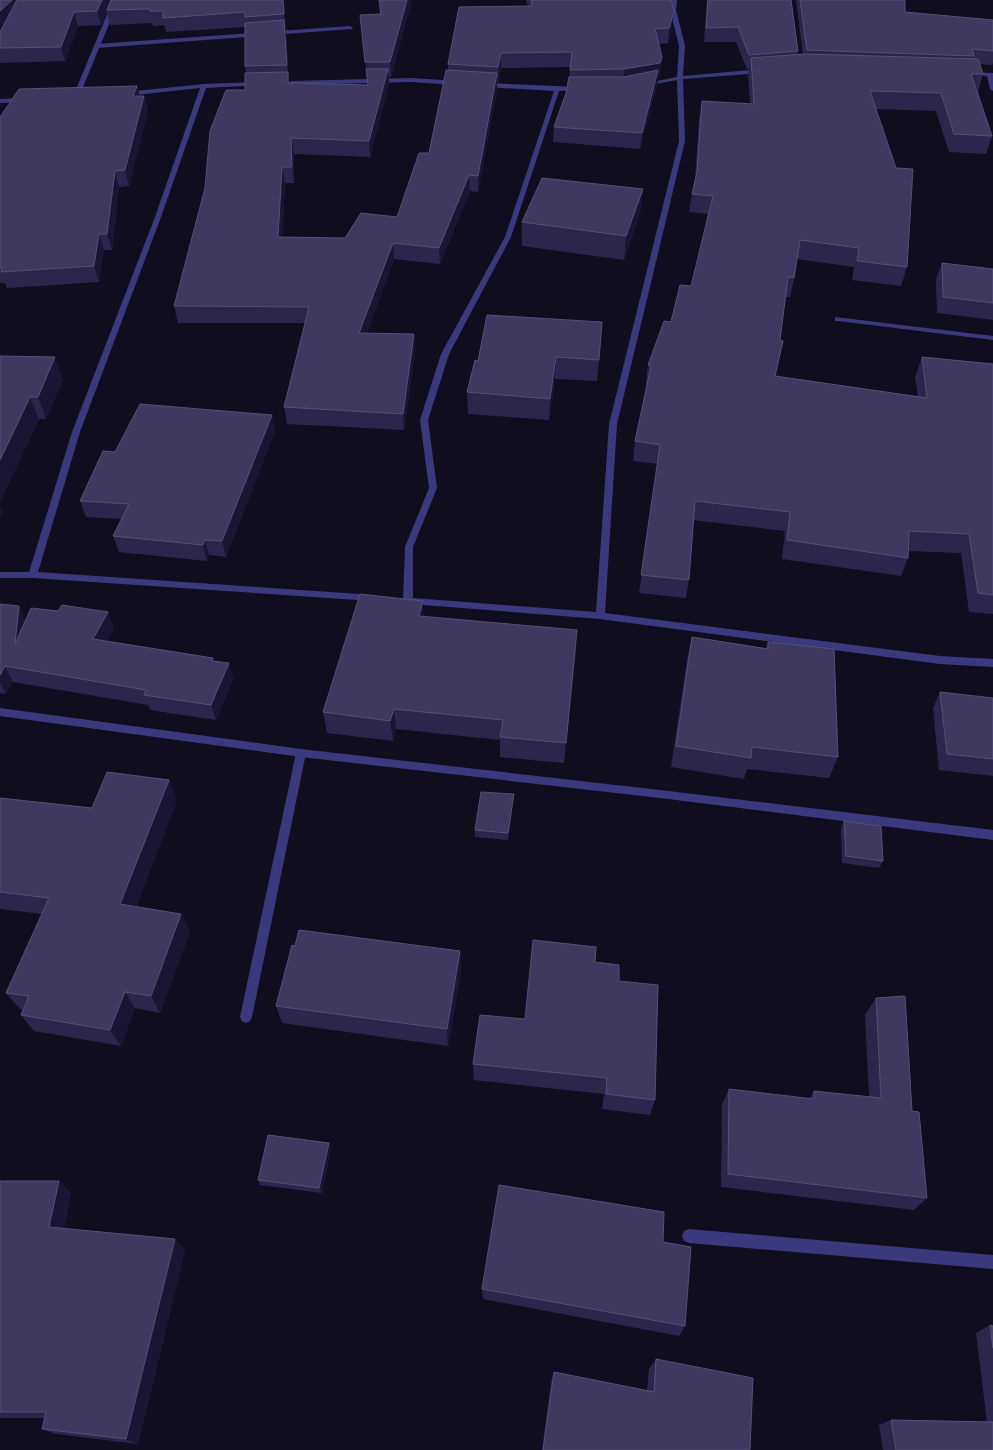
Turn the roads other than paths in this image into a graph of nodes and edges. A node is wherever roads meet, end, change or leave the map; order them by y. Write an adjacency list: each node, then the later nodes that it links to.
1 (116, 0): 4 (street)
2 (674, 0): 8 (street)
3 (350, 28): 4 (street)
4 (97, 46): 21 (street)
5 (768, 71): 8 (street)
6 (965, 74): 7 (street)
7 (991, 75): 17 (street)
8 (680, 78): 14 (street); 29 (street)
9 (465, 83): 11 (street)
10 (268, 84): 13 (street)
11 (283, 84)
12 (480, 84): 15 (street)
13 (204, 86): 18 (street); 27 (street)
14 (637, 86)
15 (557, 89): 16 (street); 29 (street)
16 (586, 89)
17 (993, 89)
18 (120, 94)
19 (83, 98): 21 (street)
20 (68, 99): 21 (street)
21 (75, 99)
22 (29, 100): 23 (street)
23 (0, 101)
24 (838, 319): 25 (street)
25 (993, 338)
26 (0, 575): 27 (street)
27 (33, 575): 28 (street)
28 (385, 599)
29 (600, 616): 30 (street)
30 (993, 663)
31 (0, 712): 32 (street)
32 (301, 753): 33 (street); 34 (street)
33 (993, 835)
34 (246, 1016)
35 (689, 1236): 36 (street)
36 (993, 1262)

